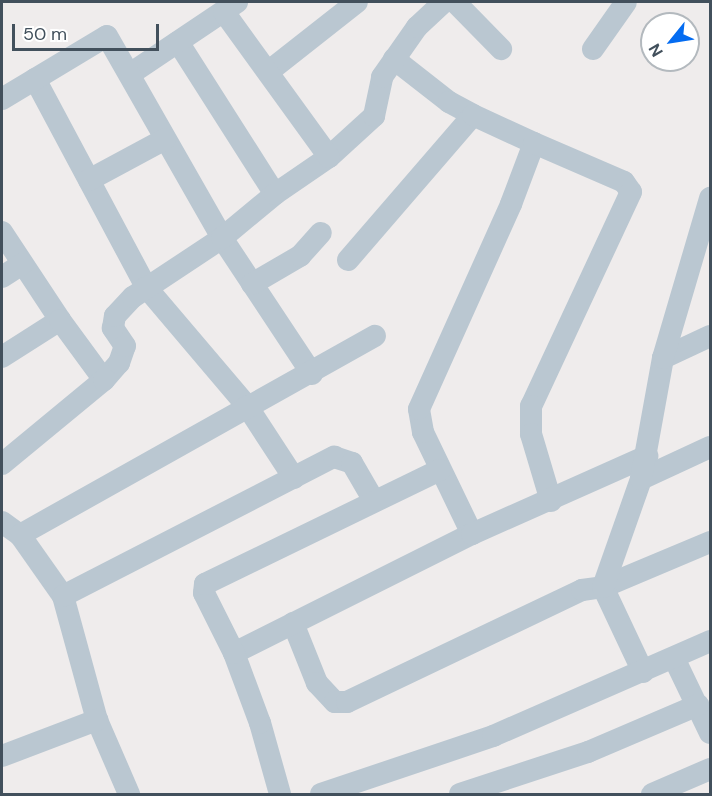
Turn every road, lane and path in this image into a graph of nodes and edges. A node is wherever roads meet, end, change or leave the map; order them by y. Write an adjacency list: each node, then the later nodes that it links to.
1 (357, 2): 10 (street)
2 (444, 2): 9 (street)
3 (455, 2): 7 (street)
4 (626, 2): 8 (street)
5 (230, 7): 6 (street); 10 (street)
6 (178, 42): 11 (street); 19 (street)
7 (501, 49)
8 (593, 49)
9 (394, 59): 14 (street); 17 (street)
10 (267, 72): 17 (street)
11 (130, 74): 12 (street); 15 (street)
12 (35, 79): 13 (street); 18 (street)
13 (2, 99)
14 (473, 115): 16 (street); 25 (street)
15 (165, 139): 18 (street); 24 (street)
16 (534, 143): 41 (street); 45 (street)
17 (329, 157): 19 (street)
18 (89, 180): 29 (street)
19 (275, 194): 24 (street)
20 (711, 198): 22 (street)
21 (2, 232): 26 (street)
22 (705, 232): 34 (street)
23 (321, 233): 28 (street)
24 (222, 238): 28 (street); 29 (street)
25 (348, 260)
26 (22, 264): 27 (street); 30 (street)
27 (2, 277)
28 (252, 284): 35 (street)
29 (146, 287): 36 (street); 37 (street)
30 (60, 320): 33 (street); 36 (street)
31 (375, 336): 35 (street)
32 (711, 336): 34 (street)
33 (2, 357)
34 (663, 358): 39 (street)
35 (312, 374): 37 (street)
36 (104, 380): 40 (street)
37 (247, 406): 42 (street); 46 (street)
38 (711, 447): 43 (street)
39 (647, 456): 43 (street); 45 (street)
40 (2, 464)
41 (440, 470): 44 (street); 47 (street)
42 (294, 478): 44 (street); 50 (street)
43 (641, 479): 49 (street)
44 (374, 501): 53 (street)
45 (551, 501): 47 (street)
46 (11, 528): 50 (street)
47 (472, 534): 51 (street)
48 (711, 542): 49 (street)
49 (603, 587): 51 (street); 55 (street)
50 (63, 596): 57 (street)
51 (293, 623): 53 (street)
52 (711, 641): 54 (street)
53 (234, 653): 62 (street)
54 (674, 658): 55 (street); 56 (street)
55 (643, 672): 63 (street)
56 (698, 705): 58 (street); 64 (street)
57 (97, 720): 59 (street); 61 (street)
58 (711, 733)
59 (2, 756)
60 (711, 769): 65 (street)
61 (129, 795)
62 (280, 795)
63 (321, 795)
64 (460, 795)
65 (652, 795)

